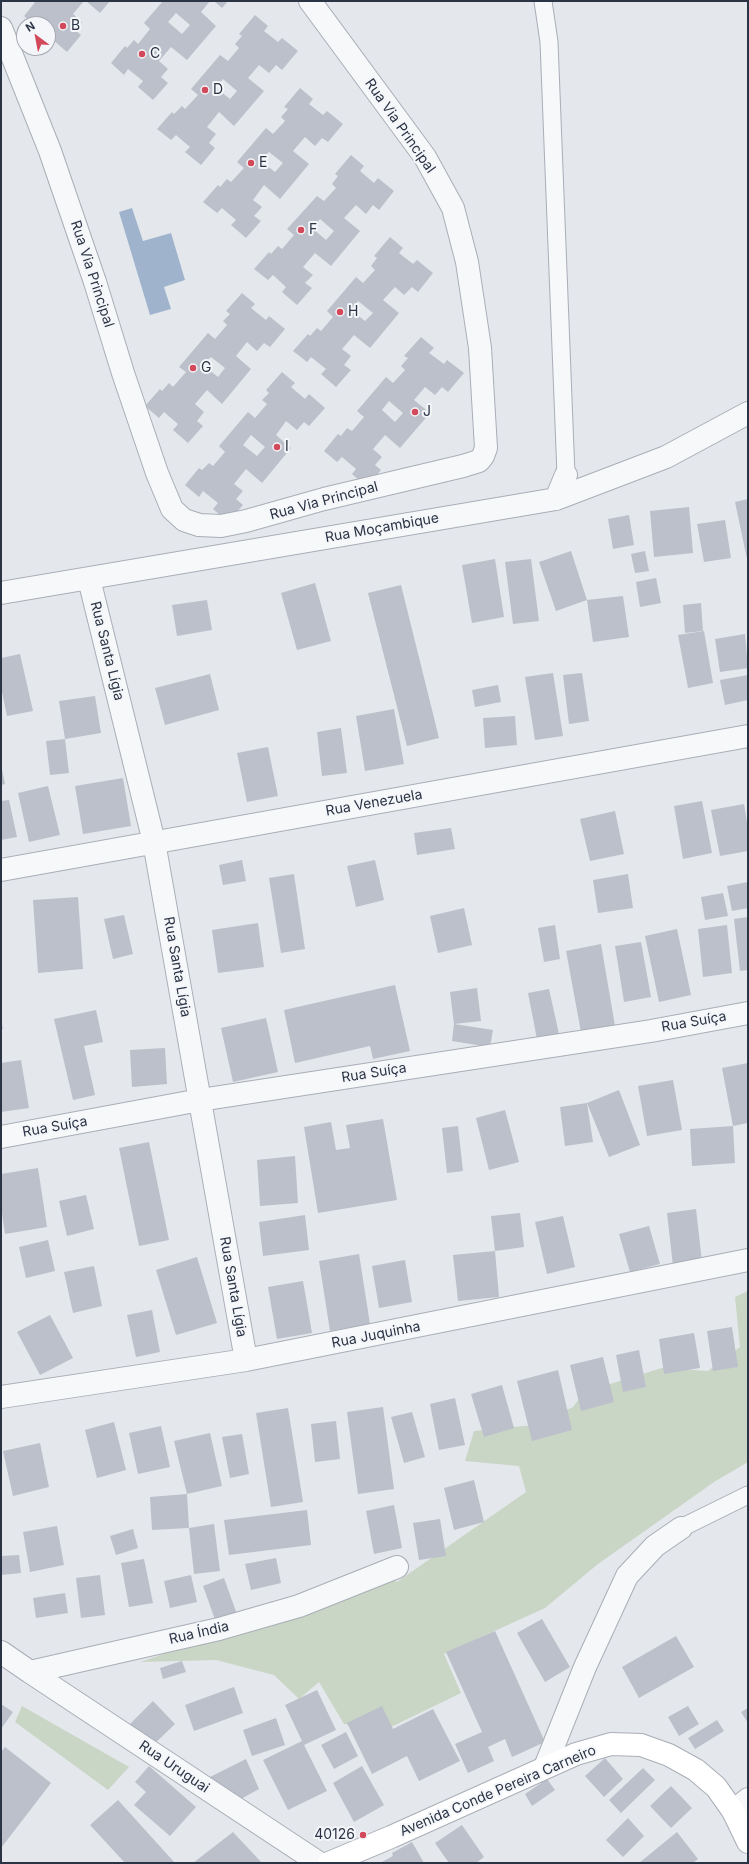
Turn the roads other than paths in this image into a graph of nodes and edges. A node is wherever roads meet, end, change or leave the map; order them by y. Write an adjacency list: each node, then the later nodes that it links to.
1 (310, 1): 3 (street, Rua Via Principal)
2 (543, 1): 5 (lane)
3 (1, 28)
4 (748, 413): 6 (street, Rua Moçambique)
5 (566, 474): 6 (street)
6 (556, 499): 7 (street, Rua Moçambique)
7 (89, 578): 8 (street, Rua Moçambique); 10 (street, Rua Santa Lígia)
8 (1, 593)
9 (748, 736): 10 (street, Rua Venezuela)
10 (154, 842): 11 (street, Rua Venezuela); 13 (street, Rua Santa Lígia)
11 (1, 870)
12 (748, 1012): 13 (street, Rua Suíça)
13 (200, 1100): 14 (street, Rua Suíça); 16 (street, Rua Santa Lígia)
14 (1, 1137)
15 (748, 1260): 16 (street, Rua Juquinha)
16 (246, 1360): 17 (street, Rua Juquinha)
17 (1, 1397)
18 (748, 1495): 19 (lane)
19 (681, 1528): 23 (street)
20 (397, 1567): 22 (street, Rua Índia)
21 (1, 1652): 22 (street)
22 (30, 1672): 26 (street, Rua Uruguai)
23 (545, 1767): 24 (main road, Avenida Conde Pereira Carneiro); 27 (main road, Avenida Conde Pereira Carneiro)
24 (740, 1805): 25 (main road, Avenida Conde Pereira Carneiro)
25 (748, 1842)
26 (319, 1863)
27 (329, 1863)

